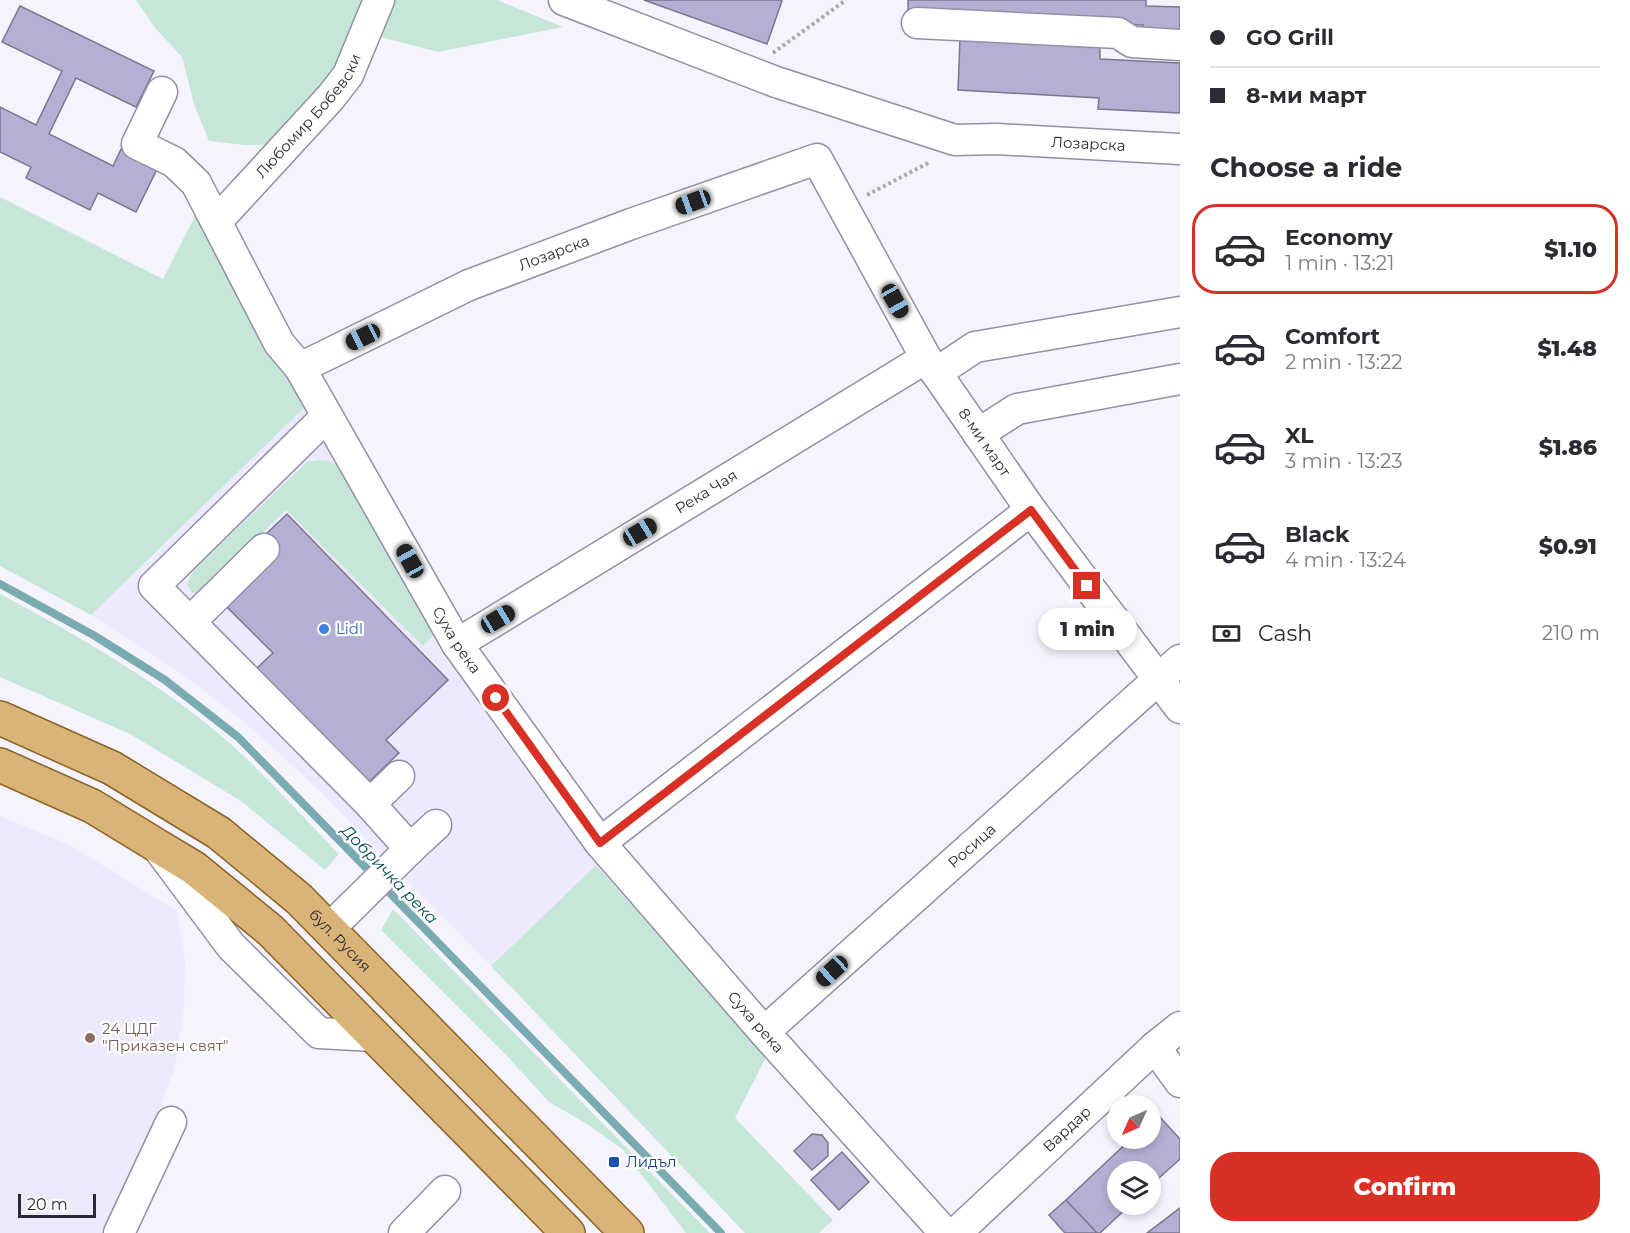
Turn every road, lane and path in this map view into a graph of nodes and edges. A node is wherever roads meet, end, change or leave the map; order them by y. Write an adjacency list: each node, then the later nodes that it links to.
1 (380, 0): 12 (street, Любомир Бобевски)
2 (564, 0): 6 (street, Лозарска)
3 (846, 0): 6 (path)
4 (917, 23): 5 (street)
5 (1180, 45)
6 (748, 71): 8 (street, Лозарска)
7 (162, 92): 12 (street, Суха река)
8 (1180, 149)
9 (817, 159): 11 (street, 8-ми март); 15 (street, Лозарска)
10 (932, 161): 11 (path)
11 (843, 207): 14 (street, 8-ми март)
12 (217, 221): 15 (street, Суха река)
13 (1180, 312): 14 (street, Река Чая)
14 (931, 365): 18 (street, 8-ми март); 22 (street, Река Чая)
15 (300, 368): 17 (street, Суха река)
16 (1180, 379): 18 (street)
17 (327, 416): 21 (street); 22 (street, Суха река)
18 (978, 434): 19 (street, 8-ми март)
19 (1031, 510): 24 (street, 8-ми март); 31 (street)
20 (264, 549): 21 (street)
21 (190, 622): 29 (street)
22 (457, 644): 31 (street, Суха река)
23 (1180, 660): 24 (street, Росица)
24 (1158, 681): 25 (street, 8-ми март); 35 (street, Росица)
25 (1180, 708)
26 (0, 718): 33 (main road, бул. Русия)
27 (0, 765): 42 (main road)
28 (399, 777): 29 (street)
29 (370, 804): 32 (street)
30 (436, 825): 32 (street)
31 (600, 843): 35 (street, Суха река)
32 (400, 858): 33 (street)
33 (329, 929): 43 (main road, бул. Русия)
34 (1180, 1027): 36 (street, Вардар)
35 (764, 1032): 44 (street, Суха река)
36 (1155, 1047): 37 (street); 45 (street, Вардар)
37 (1180, 1082)
38 (171, 1122): 40 (street)
39 (445, 1191): 41 (street)
40 (119, 1233)
41 (404, 1233)
42 (568, 1233)
43 (627, 1233)
44 (945, 1233)
45 (956, 1233)

